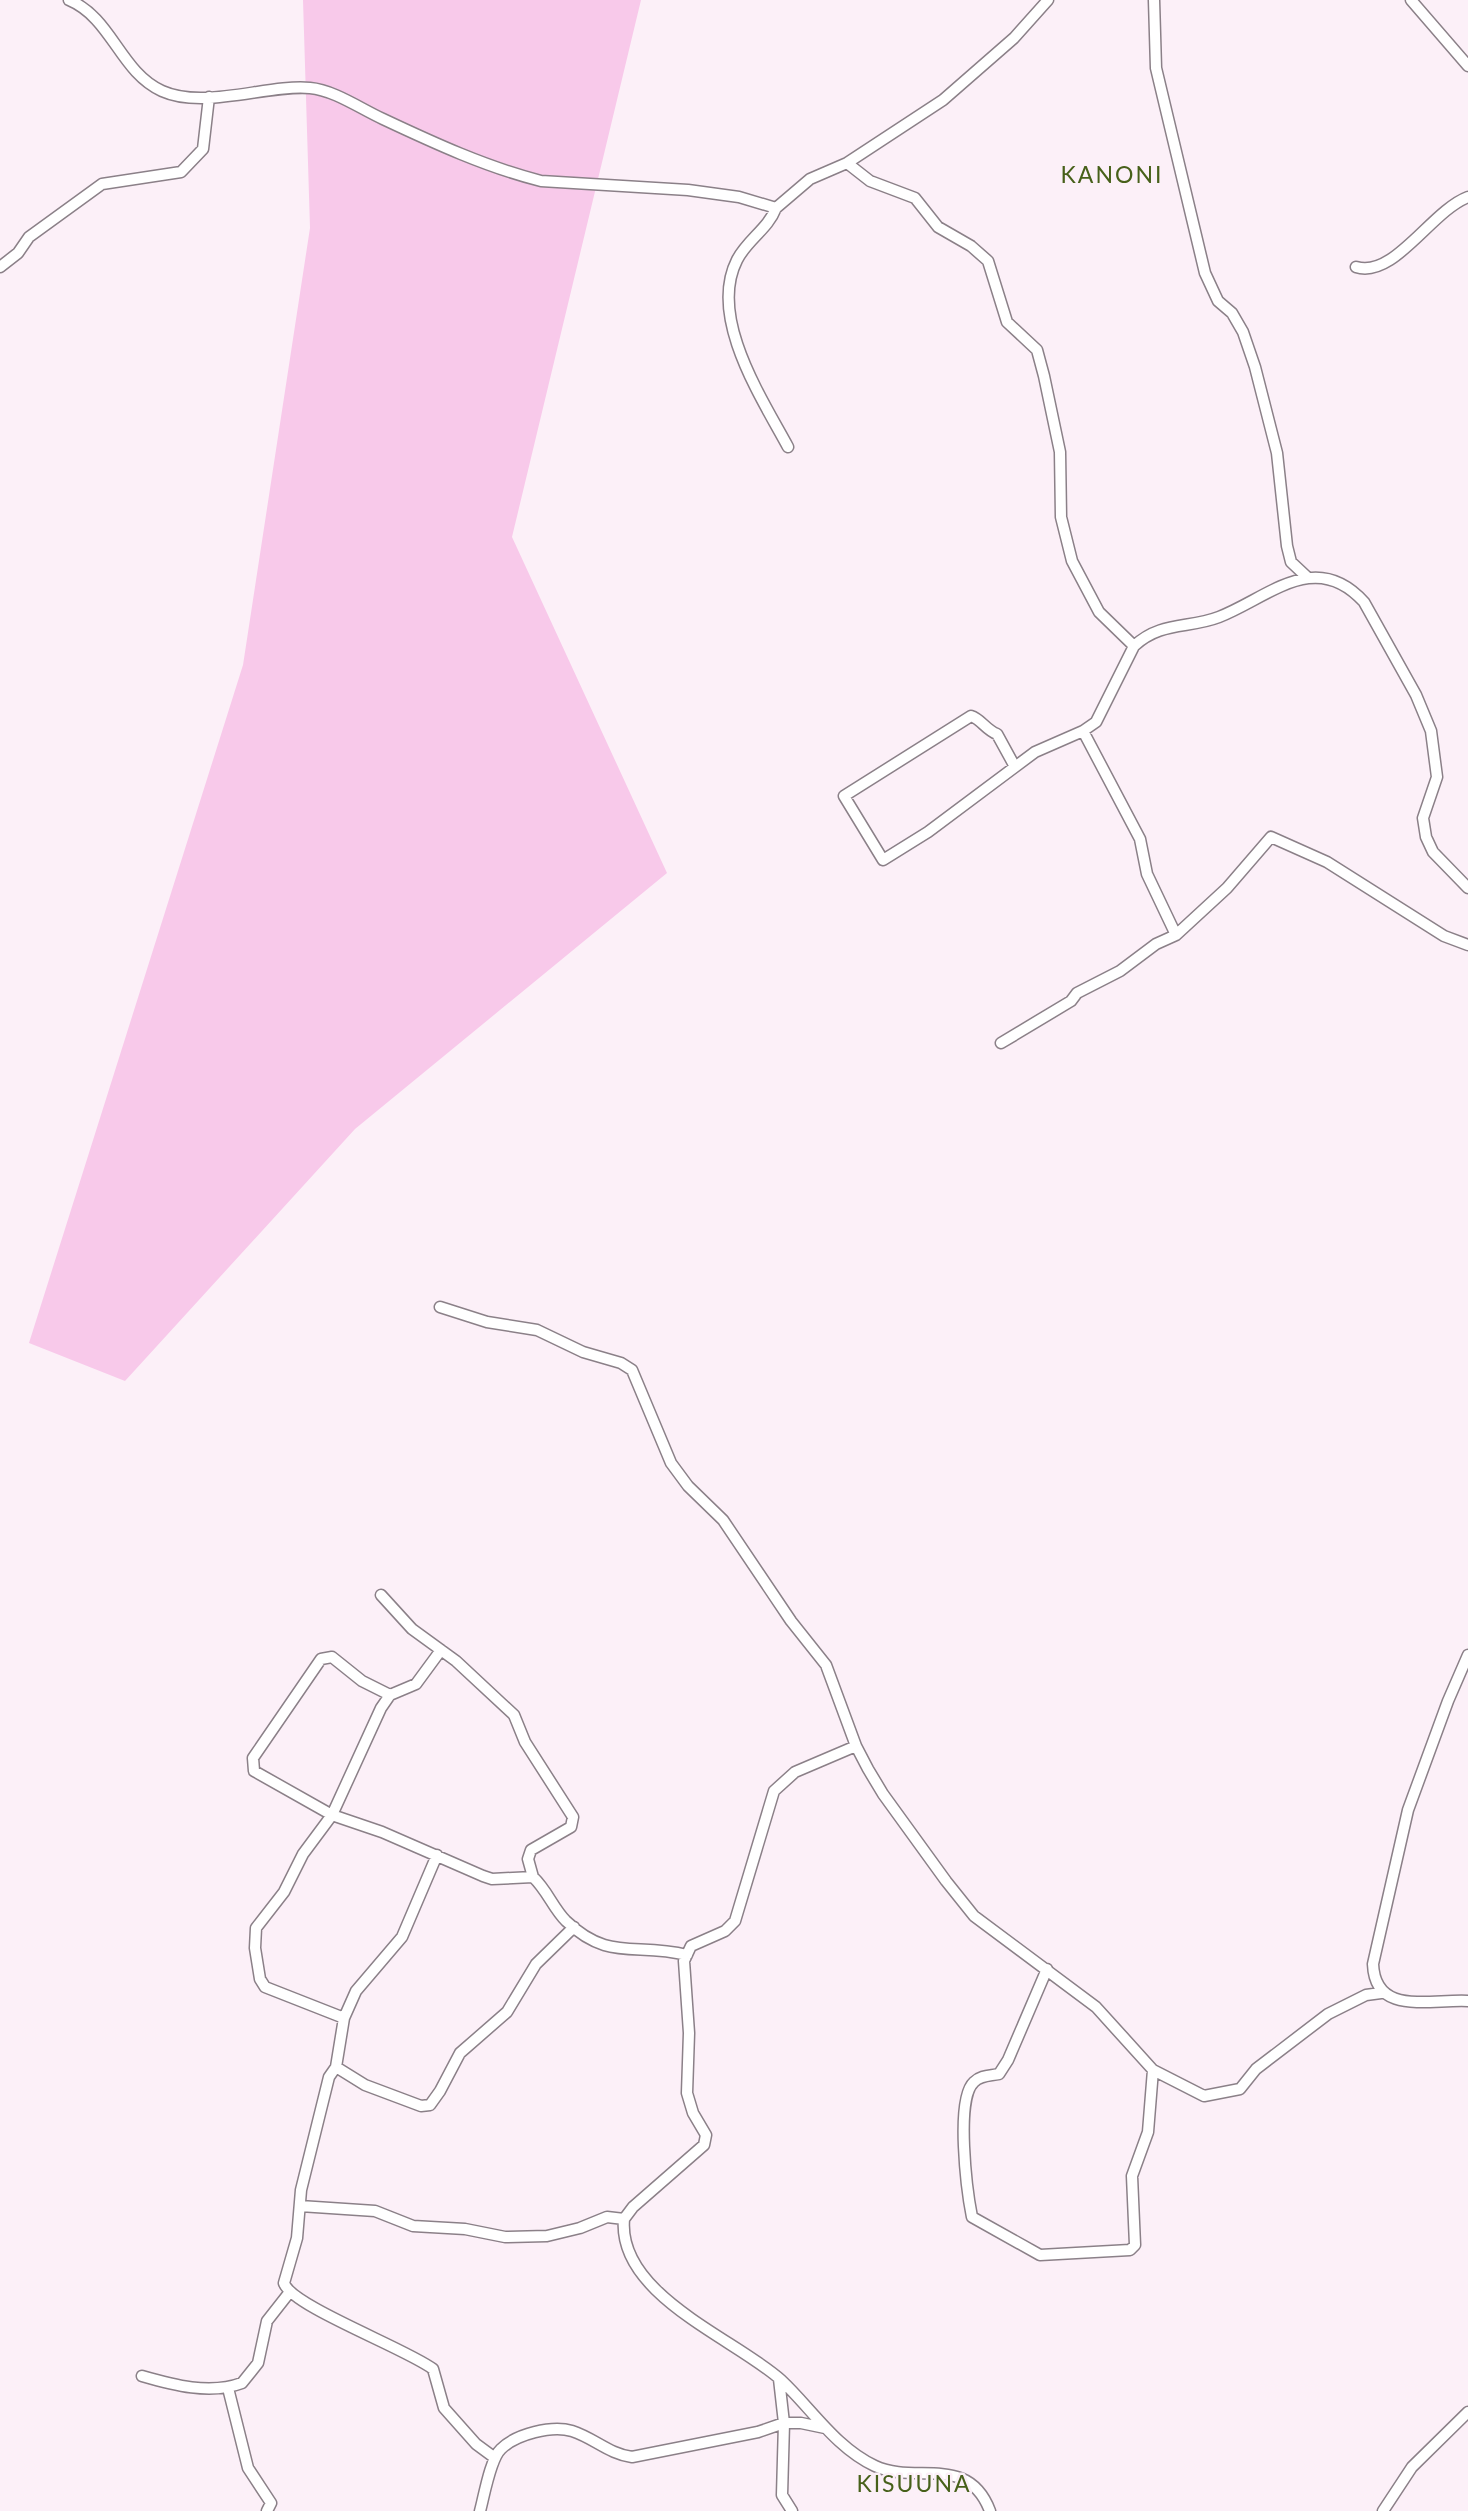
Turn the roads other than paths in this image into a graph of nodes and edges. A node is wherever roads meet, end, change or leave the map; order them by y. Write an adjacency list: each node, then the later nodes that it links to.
1 (69, 0): 6 (street)
2 (1047, 0): 7 (street)
3 (1154, 0): 13 (street)
4 (1411, 0): 5 (street)
5 (1468, 66)
6 (209, 97): 9 (street); 10 (street)
7 (847, 163): 9 (street); 14 (street)
8 (1468, 197): 11 (street)
9 (776, 208): 12 (street)
10 (0, 267)
11 (1356, 267)
12 (788, 447)
13 (1307, 577): 14 (street); 17 (street)
14 (1134, 646): 15 (street)
15 (1083, 732): 16 (street); 18 (street)
16 (1014, 765): 16 (street)
17 (1468, 888)
18 (1177, 935): 19 (street); 20 (street)
19 (1468, 945)
20 (1001, 1043)
21 (440, 1307): 26 (street)
22 (381, 1595): 23 (street)
23 (441, 1650): 25 (street); 29 (street)
24 (1468, 1655): 33 (street)
25 (390, 1695): 27 (street); 27 (street)
26 (856, 1746): 31 (street); 32 (street)
27 (332, 1815): 28 (street); 35 (street)
28 (437, 1855): 29 (street); 35 (street)
29 (533, 1877): 30 (street)
30 (574, 1927): 31 (street); 36 (street)
31 (687, 1955): 39 (street)
32 (1046, 1969): 37 (street); 37 (street)
33 (1381, 1993): 34 (street); 37 (street)
34 (1468, 2001)
35 (344, 2018): 36 (street)
36 (336, 2067): 38 (street)
37 (1153, 2070)
38 (300, 2206): 39 (street); 40 (street)
39 (624, 2219): 42 (street)
40 (289, 2293): 43 (street); 47 (street)
41 (142, 2376): 43 (street)
42 (779, 2379): 45 (street); 46 (street)
43 (228, 2388): 48 (street)
44 (1468, 2412): 52 (street)
45 (784, 2423): 46 (street); 47 (street); 50 (street)
46 (825, 2428): 51 (street)
47 (495, 2458): 49 (street)
48 (267, 2511)
49 (480, 2511)
50 (792, 2511)
51 (990, 2511)
52 (1383, 2511)

